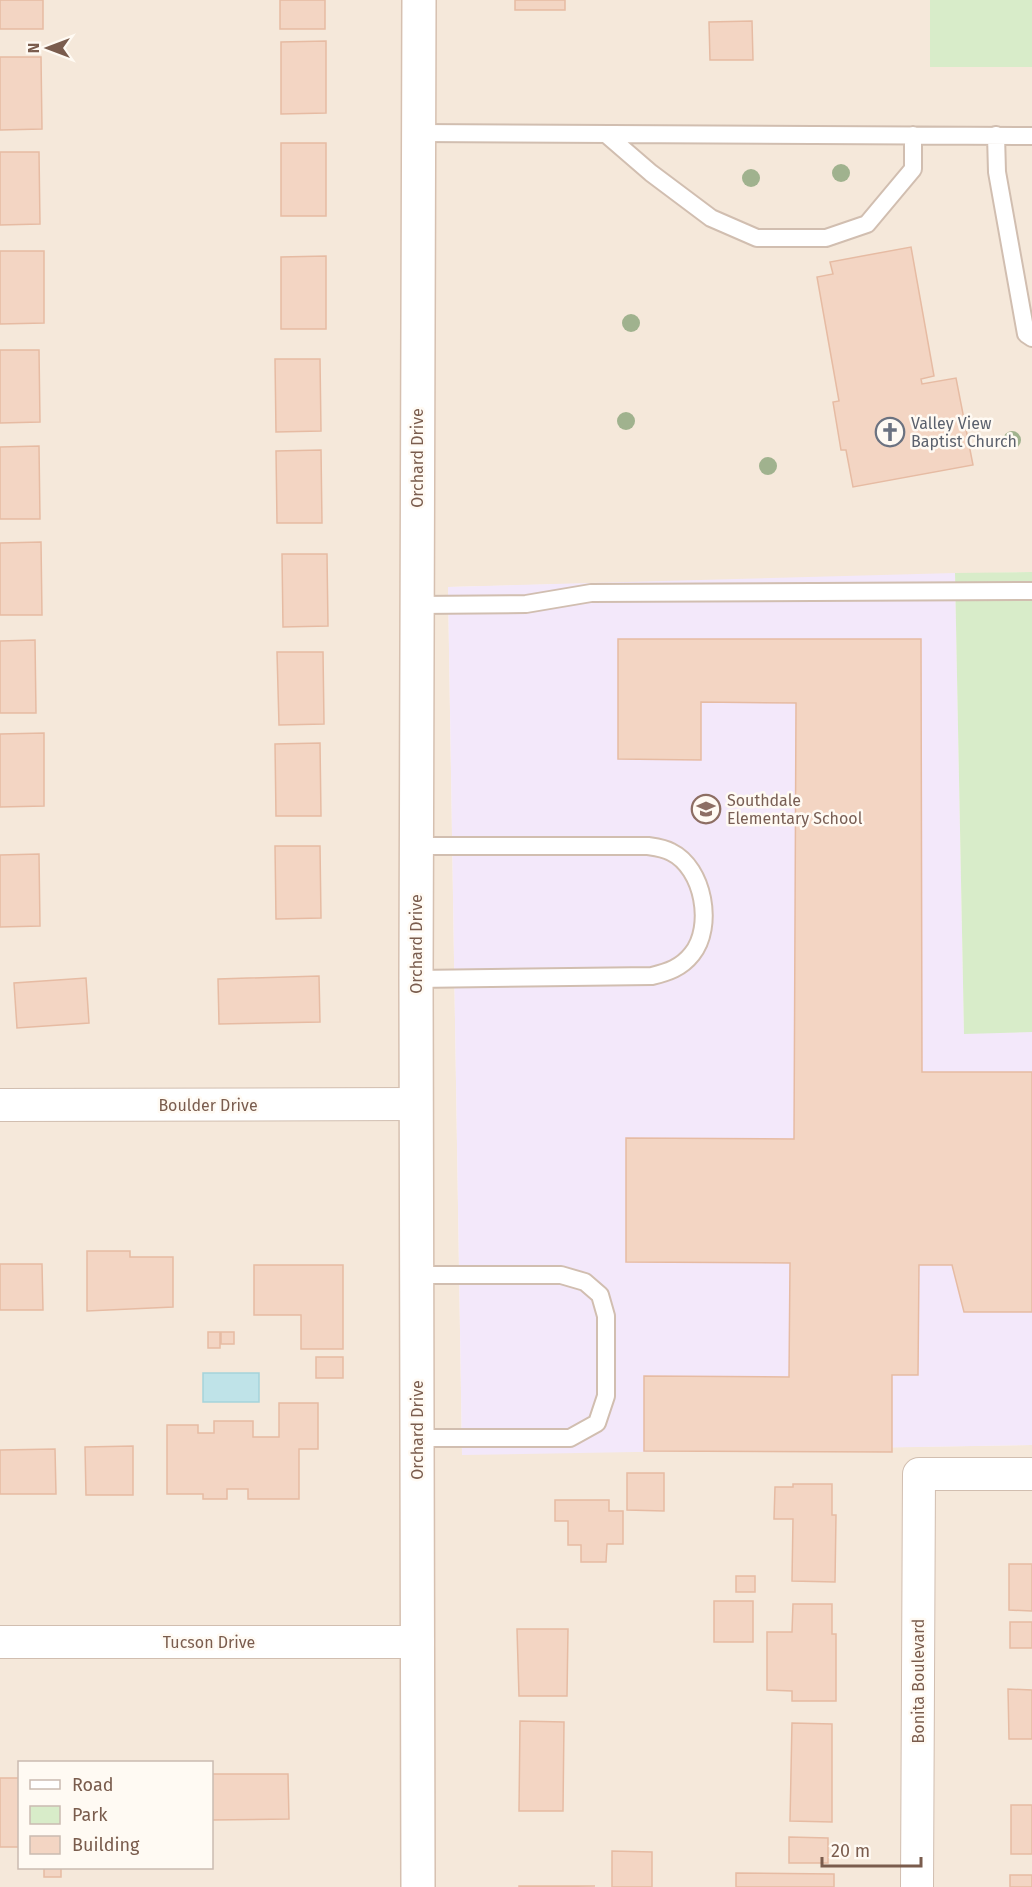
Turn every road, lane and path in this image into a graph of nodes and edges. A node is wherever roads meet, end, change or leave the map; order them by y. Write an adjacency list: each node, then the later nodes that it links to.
1 (419, 0): 2 (street, Orchard Drive)
2 (418, 133): 3 (lane); 9 (street, Orchard Drive)
3 (607, 135): 4 (lane); 4 (lane)
4 (913, 135): 5 (lane)
5 (996, 135): 6 (lane); 7 (lane)
6 (1032, 136)
7 (1032, 338)
8 (1032, 591): 9 (lane)
9 (417, 605): 10 (street, Orchard Drive)
10 (416, 846): 11 (street, Orchard Drive); 11 (lane)
11 (416, 979): 12 (street, Orchard Drive)
12 (416, 1104): 13 (street, Boulder Drive); 14 (street, Orchard Drive)
13 (0, 1105)
14 (416, 1275): 15 (street, Orchard Drive); 15 (lane)
15 (417, 1438): 18 (street, Orchard Drive)
16 (1032, 1474): 20 (street, Bonita Boulevard)
17 (0, 1642): 18 (street, Tucson Drive)
18 (418, 1642): 19 (street, Orchard Drive)
19 (418, 1887)
20 (917, 1887)

